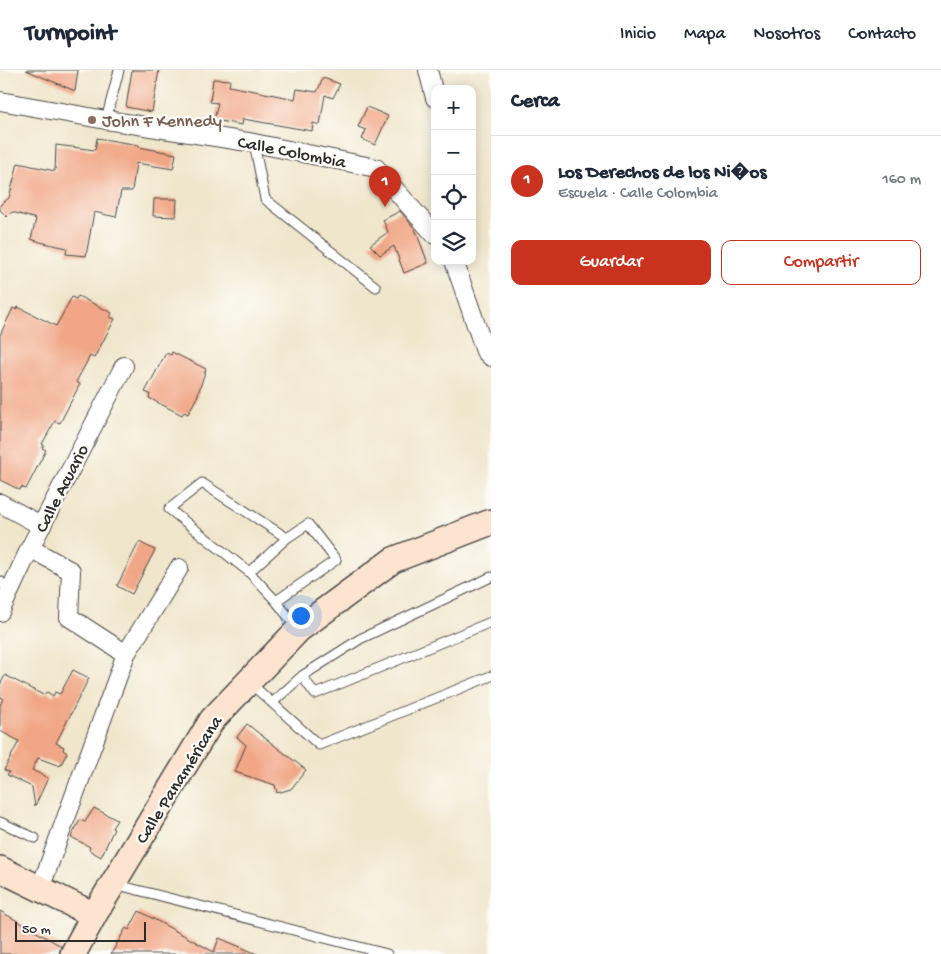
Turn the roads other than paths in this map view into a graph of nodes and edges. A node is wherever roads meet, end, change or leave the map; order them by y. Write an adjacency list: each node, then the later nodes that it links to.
1 (119, 70): 5 (lane)
2 (428, 70): 3 (street)
3 (432, 85)
4 (0, 101): 5 (street, Calle Colombia)
5 (106, 120): 6 (street, Calle Colombia)
6 (254, 144): 7 (street, Calle Colombia); 9 (lane)
7 (431, 230)
8 (455, 265): 10 (street)
9 (376, 287)
10 (491, 357)
11 (124, 366): 14 (street, Calle Acuario)
12 (0, 503): 14 (street)
13 (491, 522): 24 (main road, Calle Panaméricana)
14 (42, 526): 16 (street, Calle Acuario)
15 (287, 538): 18 (lane); 18 (lane); 21 (lane)
16 (30, 548): 20 (street, Calle Acuario); 25 (street)
17 (179, 568): 25 (street)
18 (249, 572): 21 (lane)
19 (491, 577): 26 (lane)
20 (5, 586): 22 (street, Calle Acuario)
21 (276, 601): 24 (lane)
22 (0, 612)
23 (491, 622): 26 (lane)
24 (298, 630): 28 (main road, Calle Panaméricana)
25 (126, 654): 34 (street)
26 (302, 676): 29 (lane)
27 (491, 676): 29 (lane)
28 (249, 682): 29 (lane); 33 (main road, Calle Panaméricana)
29 (272, 703)
30 (0, 822): 31 (lane)
31 (35, 838)
32 (0, 869): 34 (main road)
33 (113, 884): 35 (main road, Calle Panaméricana); 37 (lane)
34 (40, 888): 35 (main road)
35 (94, 914): 36 (main road, Calle Panaméricana)
36 (73, 954)
37 (387, 954)

